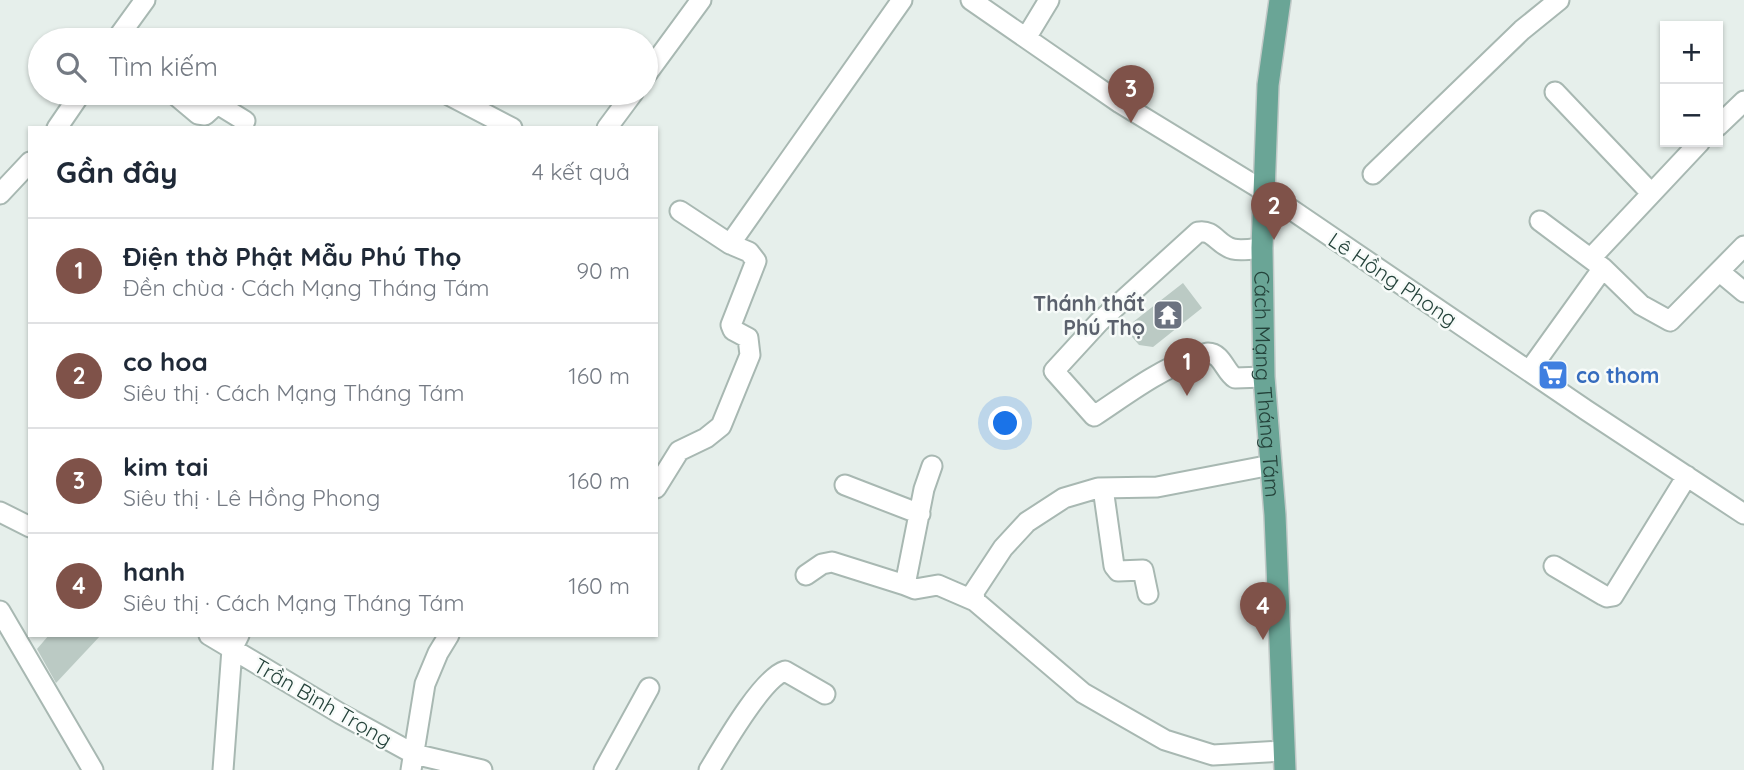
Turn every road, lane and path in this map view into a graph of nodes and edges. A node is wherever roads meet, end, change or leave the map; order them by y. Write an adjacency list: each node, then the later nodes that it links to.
1 (145, 0): 8 (street)
2 (701, 0): 10 (street)
3 (902, 0): 32 (street)
4 (971, 0): 9 (street, Lê Hồng Phong)
5 (1049, 0): 9 (street)
6 (1280, 0): 27 (main road, Cách Mạng Tháng Tám)
7 (1559, 0): 26 (street)
8 (125, 28)
9 (1026, 38): 27 (street, Lê Hồng Phong)
10 (658, 59)
11 (1555, 92): 28 (street)
12 (1744, 101): 19 (street)
13 (73, 105): 21 (street)
14 (187, 105): 16 (street)
15 (219, 105): 20 (street)
16 (219, 105)
17 (468, 105): 22 (street)
18 (624, 105): 23 (street)
19 (1723, 120)
20 (245, 121)
21 (58, 126)
22 (508, 126)
23 (608, 126)
24 (1695, 147): 28 (street)
25 (28, 164): 29 (street)
26 (1373, 174)
27 (1264, 191): 34 (main road, Cách Mạng Tháng Tám); 38 (street, Lê Hồng Phong)
28 (1651, 193): 35 (street)
29 (0, 194)
30 (680, 211): 32 (street)
31 (1541, 221): 35 (street)
32 (730, 244): 43 (street)
33 (1744, 246): 36 (street)
34 (1262, 248): 39 (main road, Cách Mạng Tháng Tám); 39 (street)
35 (1597, 263): 36 (street); 38 (street)
36 (1720, 272): 37 (street)
37 (1744, 292)
38 (1529, 371): 42 (street, Lê Hồng Phong)
39 (1264, 377): 40 (main road, Cách Mạng Tháng Tám)
40 (1271, 465): 45 (street); 61 (main road, Cách Mạng Tháng Tám)
41 (932, 466): 47 (street)
42 (1687, 476): 48 (street, Lê Hồng Phong); 50 (street)
43 (658, 485)
44 (845, 485): 47 (street)
45 (1103, 488): 53 (street); 54 (street)
46 (0, 512): 49 (street)
47 (920, 514): 52 (street)
48 (1744, 514)
49 (28, 526)
50 (1554, 566)
51 (806, 575): 52 (street)
52 (905, 585): 54 (street)
53 (1148, 594)
54 (975, 601): 61 (street)
55 (0, 611): 63 (street)
56 (216, 637): 58 (street, Trần Bình Trọng)
57 (448, 637): 62 (street)
58 (235, 642): 62 (street, Trần Bình Trọng); 64 (street)
59 (649, 688): 66 (street)
60 (825, 694): 67 (street)
61 (1284, 760)
62 (412, 762): 65 (street, Trần Bình Trọng)
63 (93, 770)
64 (223, 770)
65 (482, 770)
66 (604, 770)
67 (709, 770)

